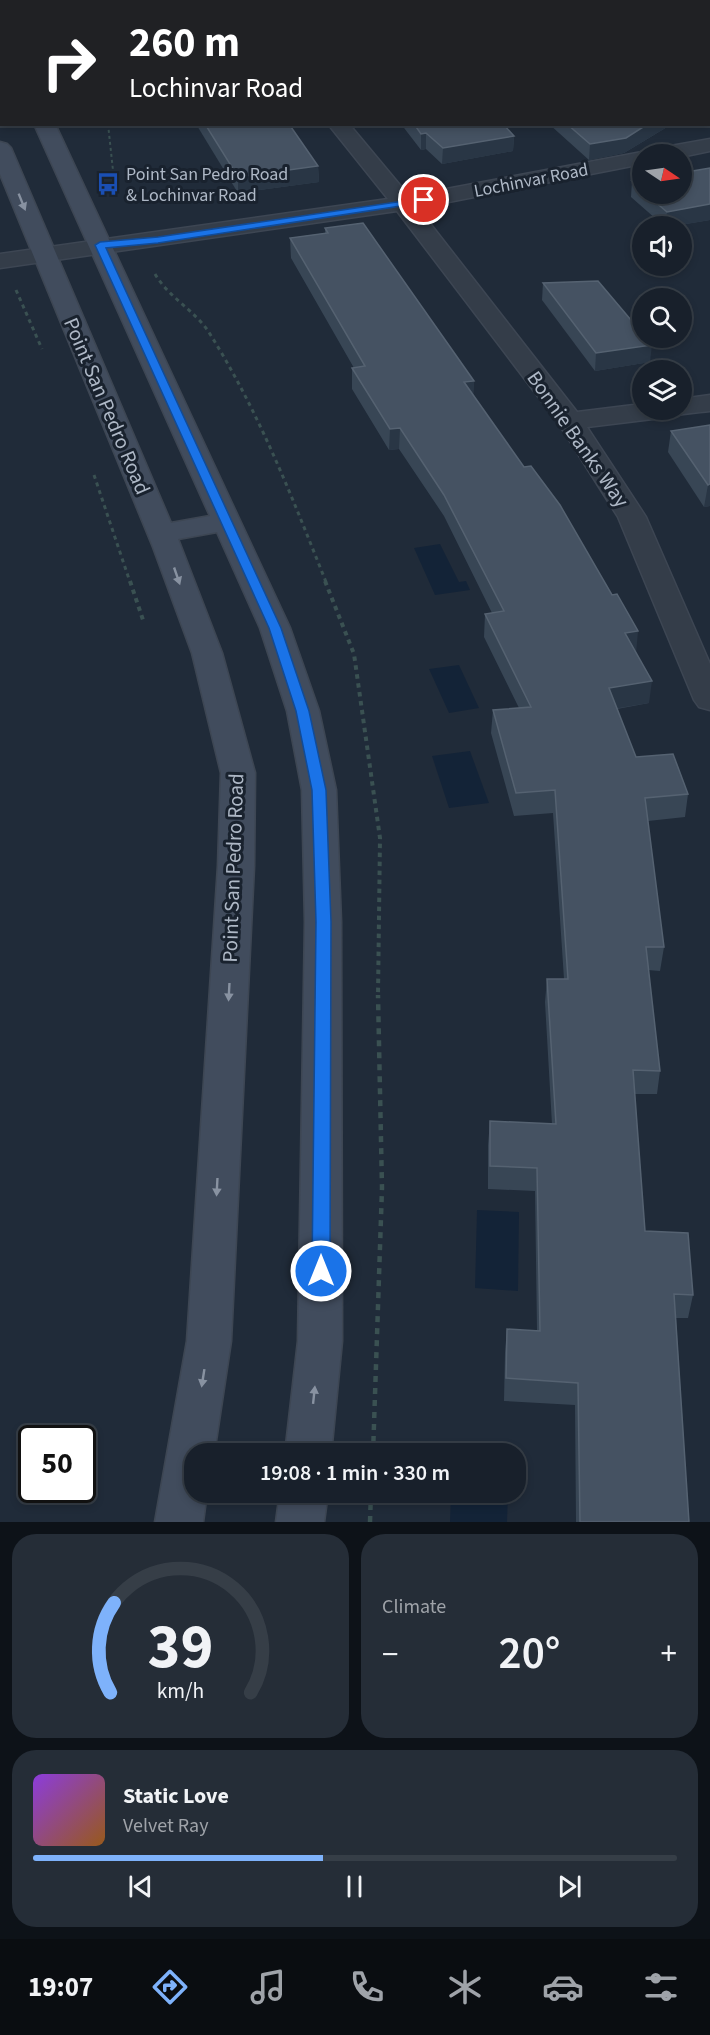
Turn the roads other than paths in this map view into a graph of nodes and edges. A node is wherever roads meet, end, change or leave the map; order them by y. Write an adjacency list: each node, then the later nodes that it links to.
1 (45, 126): 8 (main road)
2 (340, 126): 7 (street, Bonnie Banks Way)
3 (710, 145): 5 (street)
4 (0, 148): 9 (main road, Point San Pedro Road, one-way to 9)
5 (692, 148)
6 (632, 160): 7 (street, Lochinvar Road)
7 (402, 204): 8 (street, Lochinvar Road); 14 (street, Bonnie Banks Way)
8 (100, 245): 9 (street, Lochinvar Road); 15 (main road)
9 (43, 254): 10 (street, Lochinvar Road); 16 (main road, Point San Pedro Road)
10 (2, 260)
11 (710, 403): 12 (street)
12 (692, 405)
13 (632, 414): 14 (street)
14 (570, 421): 17 (street, Bonnie Banks Way)
15 (228, 522): 16 (main road); 18 (main road, one-way to 15)
16 (160, 533): 20 (main road, Point San Pedro Road, one-way to 20)
17 (710, 700)
18 (309, 1443)
19 (303, 1503): 21 (main road)
20 (179, 1522)
21 (300, 1522)

